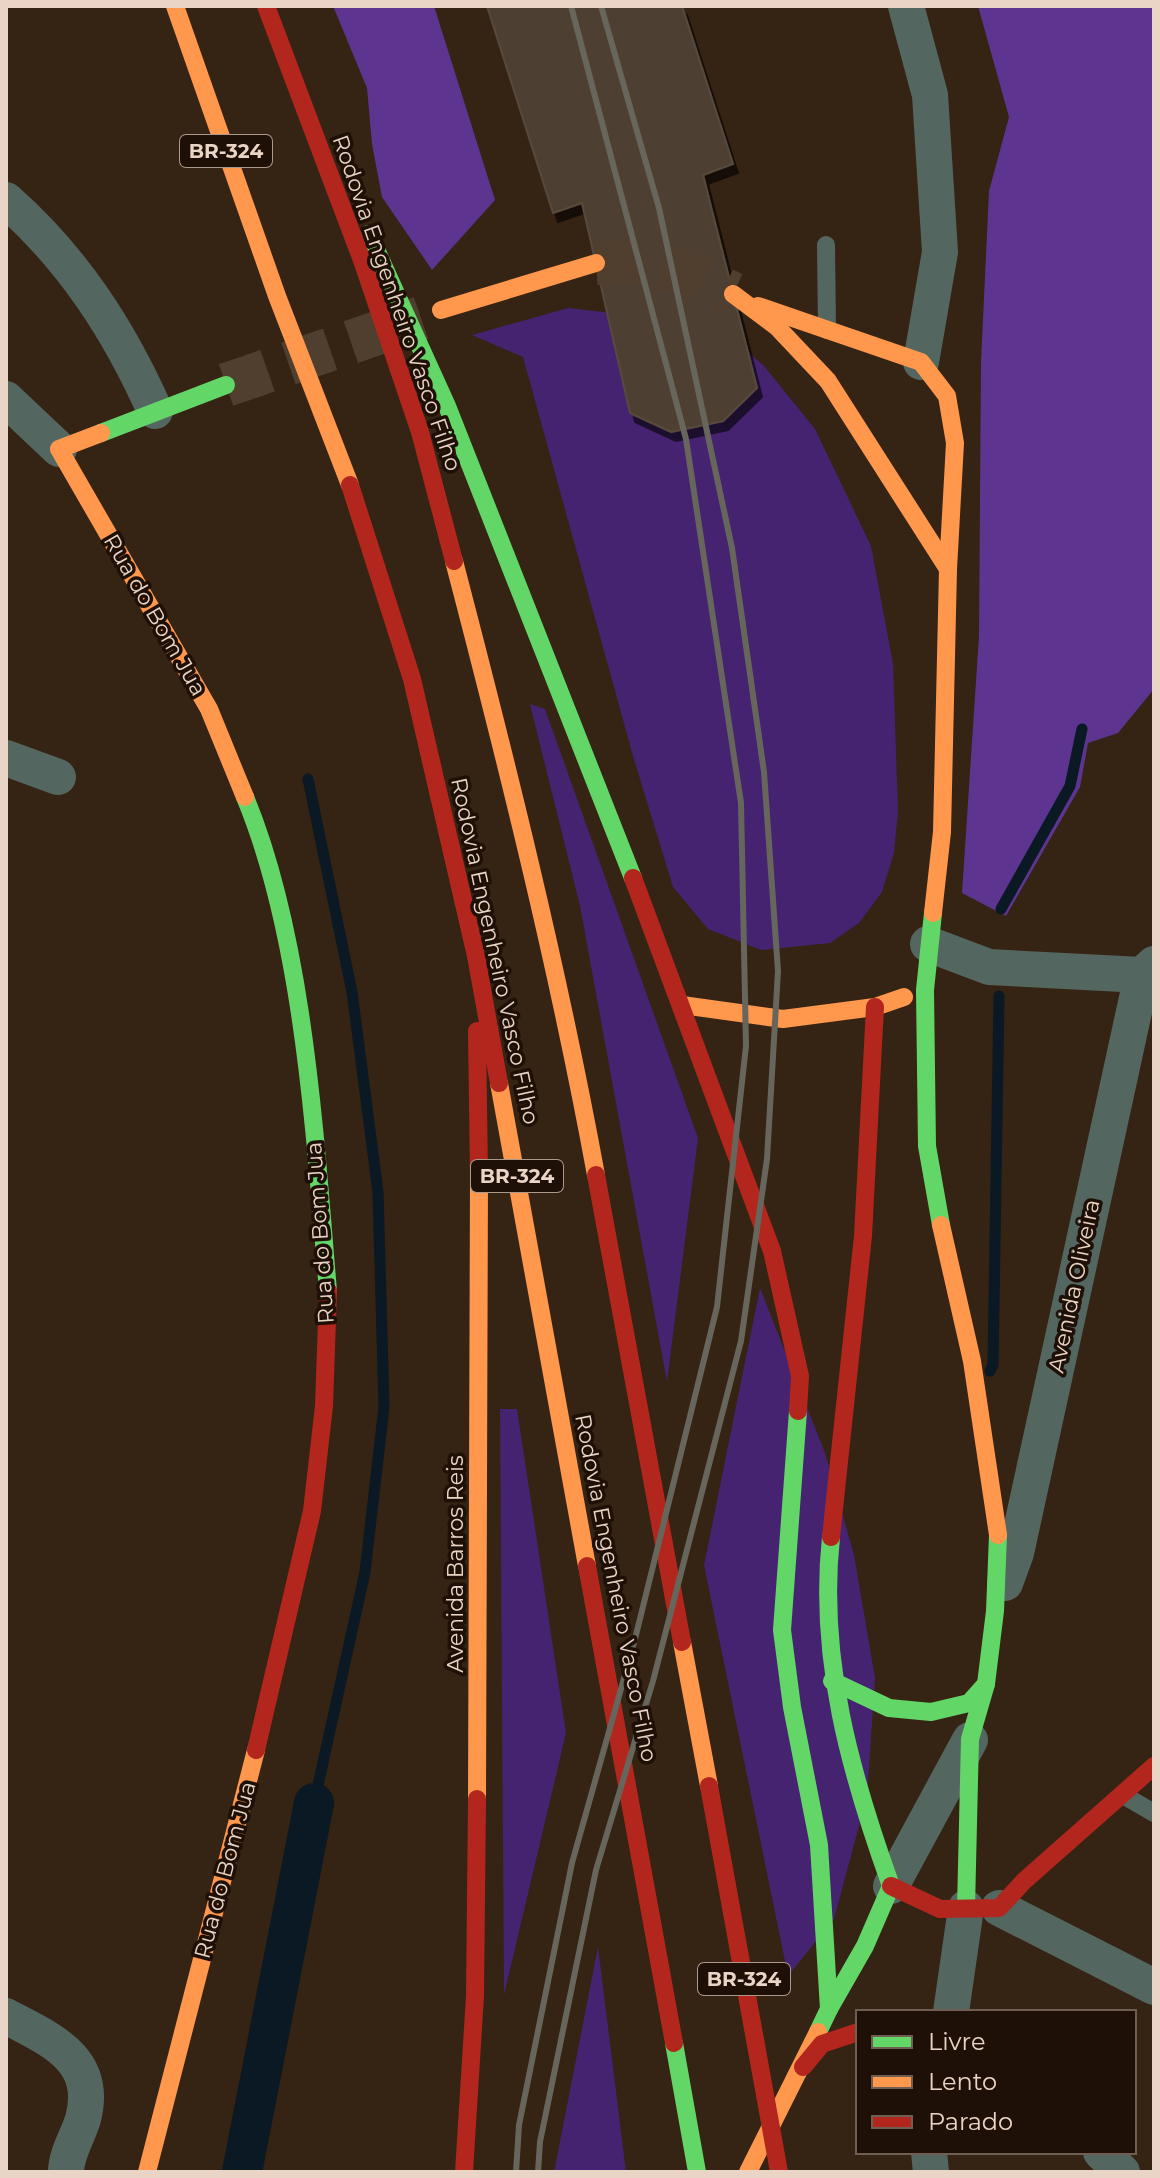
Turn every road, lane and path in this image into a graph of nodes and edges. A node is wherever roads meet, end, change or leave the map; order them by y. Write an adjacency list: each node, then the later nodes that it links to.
1 (175, 6): 20 (main road, Rodovia Engenheiro Vasco Filho / BR-324)
2 (266, 6): 4 (main road, Rodovia Engenheiro Vasco Filho / BR-324)
3 (906, 6): 10 (street)
4 (295, 83): 24 (main road); 47 (main road, Rodovia Engenheiro Vasco Filho / BR-324, bridge)
5 (6, 200): 14 (street)
6 (826, 245): 9 (lane)
7 (596, 263): 8 (main road)
8 (441, 310)
9 (827, 327): 10 (main road); 11 (lane); 11 (main road)
10 (921, 362): 16 (main road)
11 (828, 381): 16 (main road)
12 (226, 385): 14 (main road)
13 (6, 399): 15 (street, Rua do Bom Jua)
14 (155, 411): 15 (main road)
15 (59, 449): 43 (main road, Rua do Bom Jua)
16 (948, 569): 19 (main road)
17 (6, 758): 18 (street)
18 (58, 777)
19 (928, 944): 21 (street); 23 (main road)
20 (476, 956): 44 (main road, Avenida Barros Reis); 45 (main road, Rodovia Engenheiro Vasco Filho / BR-324)
21 (989, 967): 22 (street); 23 (street)
22 (1148, 970): 26 (street, Avenida Oliveira)
23 (925, 990): 25 (main road); 26 (main road)
24 (682, 1005): 25 (main road); 36 (main road)
25 (875, 1007): 27 (main road)
26 (995, 1611): 28 (main road)
27 (832, 1681): 28 (main road); 33 (main road)
28 (986, 1684): 29 (main road)
29 (970, 1739): 33 (street); 34 (main road)
30 (1154, 1766): 31 (main road)
31 (1121, 1794): 32 (lane); 34 (main road)
32 (1154, 1813)
33 (891, 1886): 34 (main road); 36 (main road)
34 (983, 1908): 35 (street); 37 (street)
35 (1154, 1987)
36 (829, 2009): 40 (main road)
37 (955, 2010)
38 (6, 2016): 42 (street)
39 (856, 2033): 40 (main road)
40 (792, 2082): 46 (main road)
41 (1103, 2154): 48 (street)
42 (66, 2172)
43 (147, 2172)
44 (464, 2172)
45 (697, 2172)
46 (748, 2172)
47 (779, 2172)
48 (1122, 2172)

